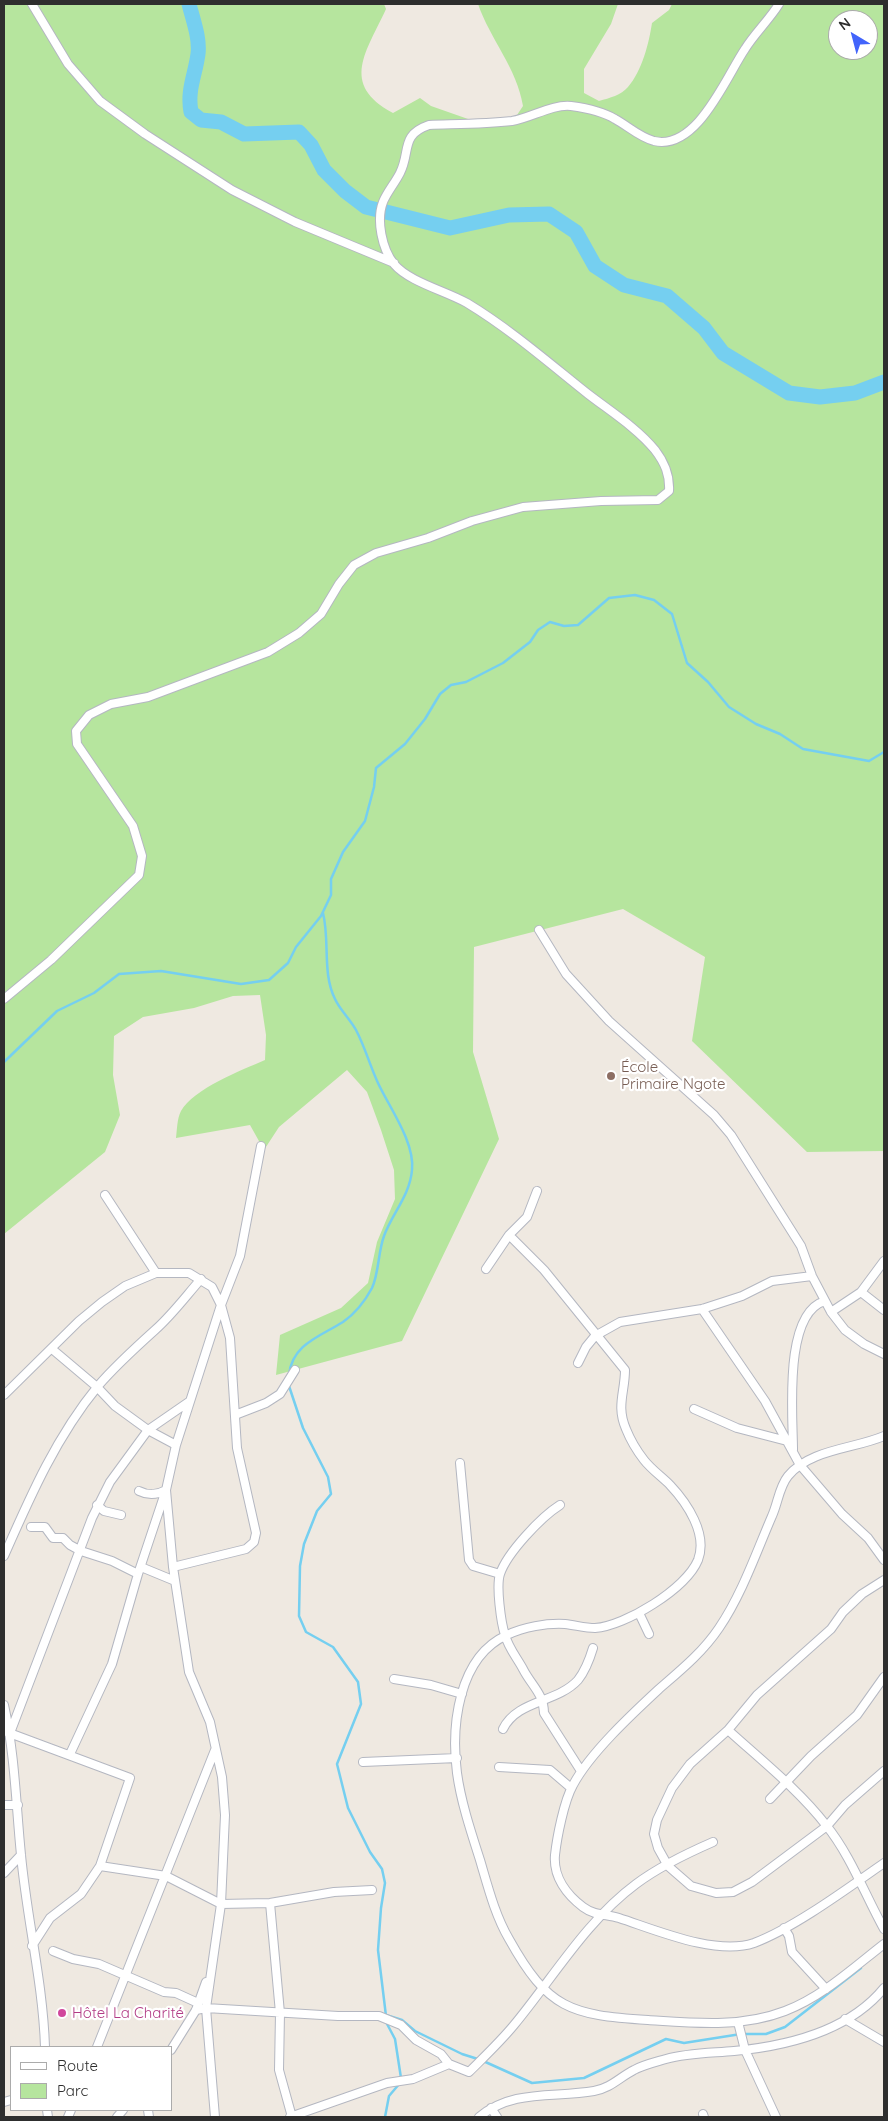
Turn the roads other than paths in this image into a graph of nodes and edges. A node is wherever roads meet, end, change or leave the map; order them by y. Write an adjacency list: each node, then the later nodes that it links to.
1 (32, 4): 3 (street)
2 (779, 4): 3 (street)
3 (394, 263): 5 (street)
4 (539, 930): 13 (street)
5 (4, 999)
6 (261, 1146): 17 (street)
7 (538, 1191): 9 (street)
8 (106, 1195): 12 (street)
9 (509, 1235): 11 (street); 21 (street)
10 (884, 1261): 15 (street)
11 (486, 1269)
12 (156, 1273): 14 (street); 22 (street)
13 (812, 1276): 16 (street); 18 (street)
14 (201, 1279): 17 (street); 26 (street)
15 (861, 1292): 19 (street); 20 (street)
16 (825, 1301): 20 (street); 35 (street)
17 (221, 1305): 28 (street); 30 (street)
18 (702, 1309): 21 (street); 33 (street)
19 (884, 1310)
20 (831, 1312): 23 (street)
21 (596, 1336): 24 (street); 52 (street)
22 (52, 1348): 26 (street); 27 (street)
23 (884, 1354)
24 (578, 1363)
25 (295, 1370): 30 (street)
26 (97, 1387): 31 (street); 45 (street)
27 (4, 1395)
28 (190, 1401): 31 (street); 34 (street)
29 (694, 1409): 33 (street)
30 (235, 1416): 47 (street)
31 (148, 1430): 34 (street); 40 (street)
32 (884, 1436): 37 (street)
33 (787, 1441): 35 (street)
34 (176, 1445): 38 (street)
35 (793, 1452): 37 (street)
36 (460, 1463): 49 (street)
37 (800, 1465): 46 (street); 69 (street)
38 (166, 1490): 39 (street); 47 (street); 48 (street)
39 (139, 1491)
40 (97, 1505): 42 (street); 44 (street)
41 (560, 1505): 49 (street)
42 (121, 1514)
43 (31, 1527): 44 (street)
44 (81, 1551): 48 (street); 63 (street)
45 (4, 1556)
46 (884, 1560)
47 (173, 1567): 51 (street)
48 (140, 1570): 51 (street); 65 (street)
49 (500, 1574): 54 (street)
50 (884, 1580): 62 (street)
51 (175, 1581): 64 (street)
52 (639, 1613): 53 (street); 54 (street)
53 (649, 1634)
54 (505, 1636): 58 (street); 59 (street)
55 (593, 1648): 59 (street)
56 (884, 1677): 71 (street)
57 (394, 1679): 58 (street)
58 (462, 1694): 66 (street)
59 (544, 1701): 61 (street); 69 (street)
60 (4, 1705): 63 (street)
61 (503, 1729)
62 (728, 1730): 71 (street); 81 (street)
63 (7, 1732): 65 (street); 75 (street)
64 (216, 1748): 83 (street); 87 (street)
65 (70, 1754): 80 (street)
66 (457, 1758): 67 (street); 98 (street)
67 (363, 1762)
68 (499, 1767): 72 (street)
69 (581, 1771): 72 (street)
70 (884, 1771): 76 (street)
71 (786, 1784): 73 (street); 76 (street)
72 (571, 1788): 88 (street)
73 (770, 1799)
74 (4, 1805): 75 (street)
75 (18, 1806): 78 (street)
76 (827, 1826): 81 (street); 84 (street)
77 (713, 1842): 81 (street)
78 (20, 1855): 82 (street); 92 (street)
79 (884, 1863): 84 (street)
80 (100, 1866): 83 (street); 92 (street)
81 (668, 1866): 88 (street)
82 (4, 1873)
83 (166, 1876): 87 (street); 95 (street)
84 (860, 1880): 89 (street); 90 (street)
85 (372, 1890): 86 (street)
86 (270, 1903): 87 (street); 101 (street)
87 (221, 1904): 94 (street)
88 (602, 1916): 89 (street); 98 (street)
89 (784, 1928): 96 (street)
90 (884, 1928)
91 (884, 1944): 96 (street)
92 (32, 1946): 105 (street)
93 (54, 1951): 95 (street)
94 (210, 1969): 99 (street); 100 (street)
95 (127, 1975): 99 (street); 106 (street)
96 (826, 1988): 103 (street)
97 (884, 1988): 102 (street)
98 (542, 1989): 103 (street); 109 (street)
99 (197, 2007): 100 (street); 107 (street)
100 (206, 2008): 101 (street); 111 (street)
101 (280, 2013): 109 (street); 112 (street)
102 (845, 2019): 104 (street); 108 (street)
103 (738, 2022): 108 (street)
104 (884, 2042)
105 (45, 2046)
106 (96, 2046)
107 (172, 2048)
108 (744, 2050): 110 (street); 115 (street)
109 (449, 2064): 112 (street)
110 (491, 2108): 113 (street); 114 (street)
111 (215, 2117)
112 (291, 2117)
113 (479, 2117)
114 (497, 2117)
115 (776, 2117)

